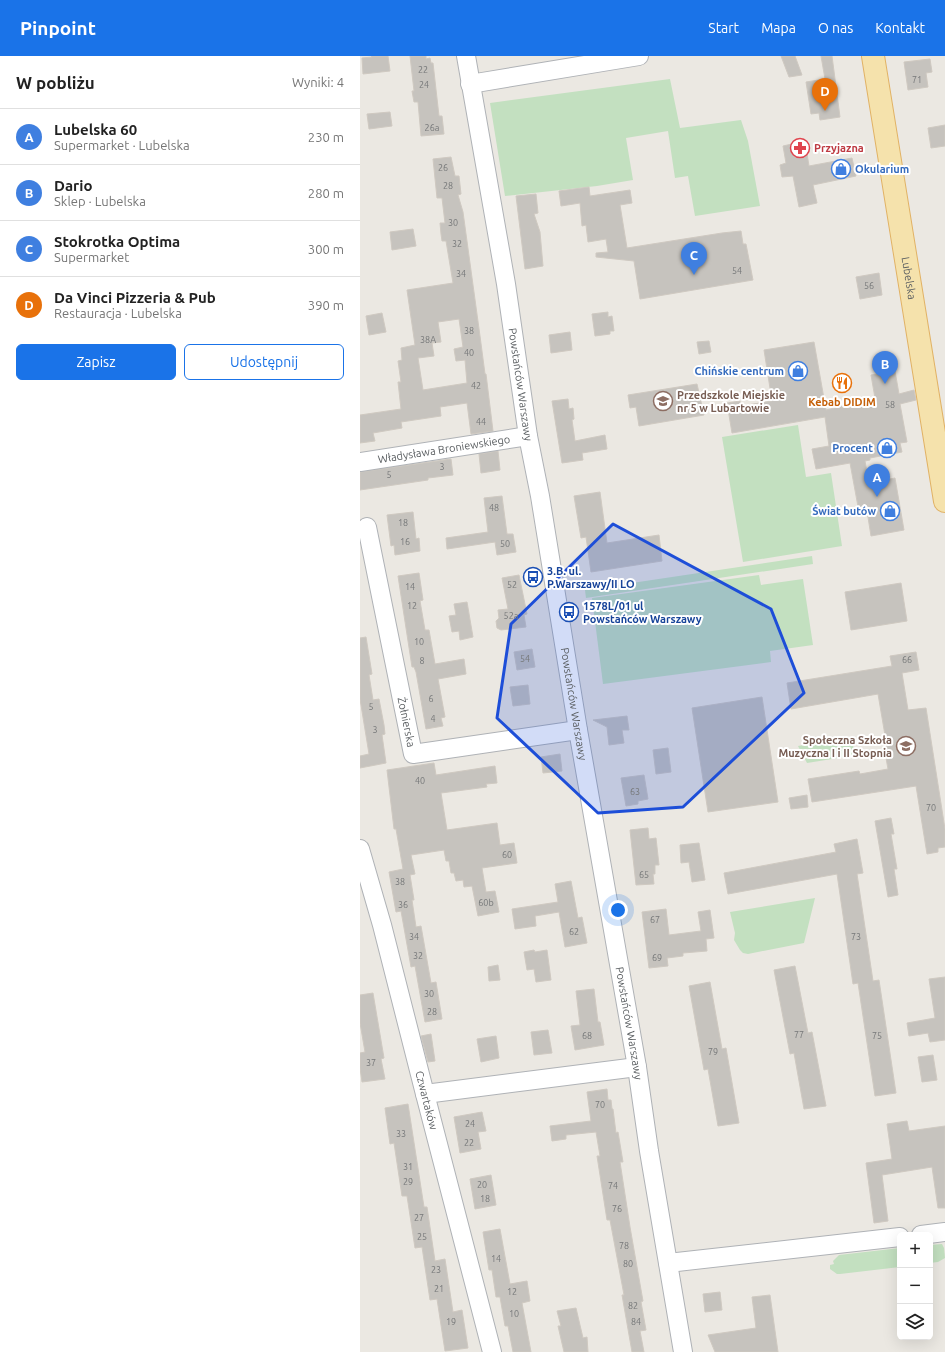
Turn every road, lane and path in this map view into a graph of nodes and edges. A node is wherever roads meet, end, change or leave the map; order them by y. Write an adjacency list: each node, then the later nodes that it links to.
1 (466, 56): 4 (street, Powstańców Warszawy)
2 (639, 56): 4 (street)
3 (872, 56): 7 (main road, Lubelska)
4 (470, 84): 5 (street, Powstańców Warszawy)
5 (528, 436): 6 (street, Władysława Broniewskiego); 9 (street, Powstańców Warszawy)
6 (360, 462)
7 (945, 501)
8 (367, 527): 9 (street, Żołnierska)
9 (578, 730): 11 (street, Powstańców Warszawy)
10 (360, 849): 12 (street, Czwartaków)
11 (638, 1067): 12 (street); 16 (street, Powstańców Warszawy)
12 (424, 1094): 17 (street, Czwartaków)
13 (945, 1232): 14 (street)
14 (933, 1234)
15 (897, 1237): 16 (street)
16 (668, 1263): 18 (street, Powstańców Warszawy)
17 (492, 1352)
18 (683, 1352)

